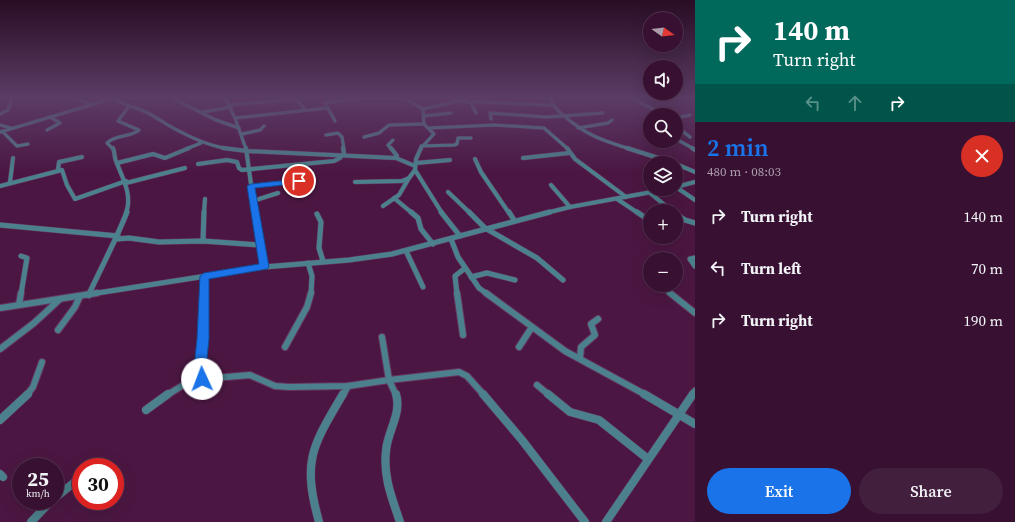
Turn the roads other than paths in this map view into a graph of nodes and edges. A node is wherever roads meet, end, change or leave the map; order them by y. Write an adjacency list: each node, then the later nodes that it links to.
1 (31, 122): 12 (street)
2 (59, 122): 16 (street)
3 (122, 122): 40 (street)
4 (164, 122): 25 (street)
5 (221, 122): 13 (street)
6 (237, 122): 13 (street)
7 (571, 122): 15 (street)
8 (609, 122): 15 (street)
9 (424, 124): 14 (street); 21 (street)
10 (0, 125): 12 (street)
11 (264, 126): 19 (street)
12 (12, 128): 17 (street)
13 (239, 128): 19 (street)
14 (429, 128): 28 (street); 31 (street)
15 (578, 128): 33 (street)
16 (47, 130)
17 (1, 132): 27 (street)
18 (683, 132): 22 (street)
19 (242, 134): 30 (street)
20 (326, 135): 32 (street)
21 (364, 137)
22 (690, 137)
23 (471, 138): 28 (street)
24 (393, 140): 36 (street)
25 (201, 143): 30 (street); 40 (street)
26 (683, 143): 29 (street)
27 (28, 144)
28 (421, 146): 42 (street)
29 (695, 150)
30 (247, 151): 32 (street); 45 (street)
31 (569, 153): 37 (street); 63 (street)
32 (343, 155): 36 (street); 45 (street)
33 (652, 156)
34 (82, 157): 46 (street)
35 (13, 158): 50 (street)
36 (396, 158): 42 (street)
37 (523, 158)
38 (476, 159): 76 (street)
39 (450, 160): 42 (street)
40 (117, 163): 51 (street)
41 (198, 164): 45 (street)
42 (415, 166): 48 (street); 80 (street)
43 (683, 167): 47 (street)
44 (185, 168): 51 (street)
45 (250, 169): 57 (street)
46 (58, 170): 50 (street); 51 (street)
47 (695, 172)
48 (409, 178): 52 (street); 64 (street)
49 (299, 181): 57 (street)
50 (10, 182): 56 (street)
51 (126, 182): 81 (street)
52 (356, 182)
53 (695, 182): 55 (street)
54 (551, 185): 72 (street)
55 (683, 185)
56 (0, 186)
57 (251, 186): 69 (street)
58 (448, 192): 79 (street)
59 (683, 192): 68 (street)
60 (278, 193): 69 (street)
61 (641, 195): 63 (street); 67 (street)
62 (653, 196): 67 (street)
63 (626, 197): 65 (street)
64 (394, 198): 71 (street); 84 (street)
65 (617, 198): 72 (street); 74 (street)
66 (205, 199): 83 (street)
67 (656, 199): 70 (street)
68 (695, 200)
69 (253, 201): 85 (street)
70 (663, 204)
71 (383, 206)
72 (570, 206): 76 (street)
73 (317, 214): 89 (street)
74 (643, 216)
75 (683, 219): 77 (street)
76 (514, 220): 79 (street)
77 (695, 223)
78 (0, 225): 81 (street)
79 (485, 228): 80 (street); 97 (street)
80 (460, 236): 82 (street)
81 (118, 238): 83 (street); 100 (street)
82 (452, 239): 84 (street); 93 (street)
83 (203, 241): 85 (street)
84 (433, 244): 86 (street)
85 (261, 245): 92 (street)
86 (406, 251): 89 (street); 98 (street)
87 (21, 256): 103 (street)
88 (695, 258): 91 (street)
89 (323, 262): 90 (street)
90 (308, 263): 92 (street); 112 (street)
91 (695, 266)
92 (264, 267): 94 (street)
93 (464, 269): 95 (street); 109 (street)
94 (204, 276): 100 (street); 116 (street)
95 (471, 277): 96 (street); 107 (street)
96 (515, 280)
97 (563, 280)
98 (424, 288)
99 (669, 292): 105 (street)
100 (89, 295): 101 (street)
101 (80, 296): 102 (street); 108 (street)
102 (60, 299): 103 (street); 113 (street)
103 (19, 305): 104 (street)
104 (0, 308)
105 (695, 313)
106 (598, 319): 114 (street)
107 (532, 327): 111 (street); 114 (street)
108 (58, 330)
109 (463, 335)
110 (382, 337): 117 (street)
111 (519, 346)
112 (285, 347)
113 (0, 349)
114 (580, 358): 122 (street)
115 (42, 362): 123 (street)
116 (200, 375): 119 (street); 121 (street)
117 (389, 380): 119 (street); 131 (street); 132 (street)
118 (538, 385): 125 (street)
119 (348, 386): 130 (street)
120 (695, 391): 122 (street)
121 (146, 410)
122 (679, 413): 124 (street); 125 (street)
123 (0, 420)
124 (695, 424)
125 (648, 459): 133 (street)
126 (72, 484): 127 (street)
127 (64, 491)
128 (42, 510): 129 (street)
129 (31, 522)
130 (319, 522)
131 (400, 522)
132 (585, 522)
133 (606, 522)

